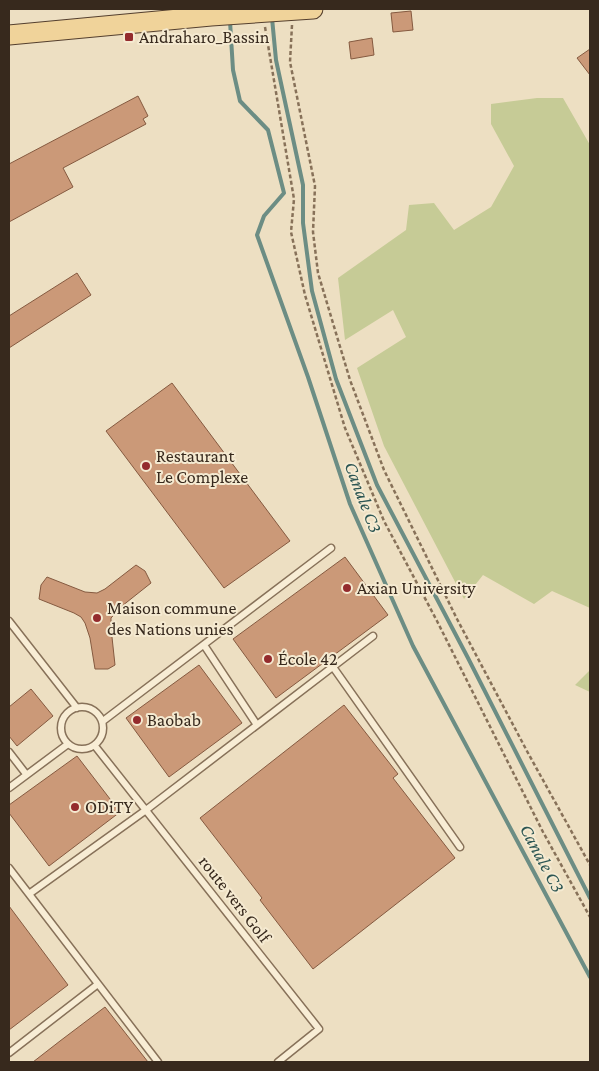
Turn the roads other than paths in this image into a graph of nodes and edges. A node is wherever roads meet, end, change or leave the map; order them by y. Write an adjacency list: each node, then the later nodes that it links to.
1 (313, 9): 2 (main road)
2 (293, 10): 3 (main road)
3 (9, 35)
4 (331, 548): 7 (lane)
5 (9, 621): 9 (lane)
6 (372, 636): 8 (lane)
7 (204, 645): 10 (lane); 11 (lane)
8 (333, 667): 11 (lane); 18 (lane)
9 (77, 708): 10 (lane); 12 (lane)
10 (103, 721): 13 (lane)
11 (257, 725): 17 (lane)
12 (68, 744): 13 (lane); 15 (lane)
13 (94, 746): 17 (lane, route vers Golf)
14 (9, 752): 15 (lane)
15 (26, 774): 16 (lane)
16 (9, 788)
17 (146, 810): 20 (lane); 24 (lane, route vers Golf)
18 (460, 847)
19 (9, 868): 20 (lane)
20 (29, 894): 21 (lane)
21 (98, 984): 22 (lane); 23 (lane)
22 (9, 1053)
23 (158, 1062)
24 (278, 1062)

